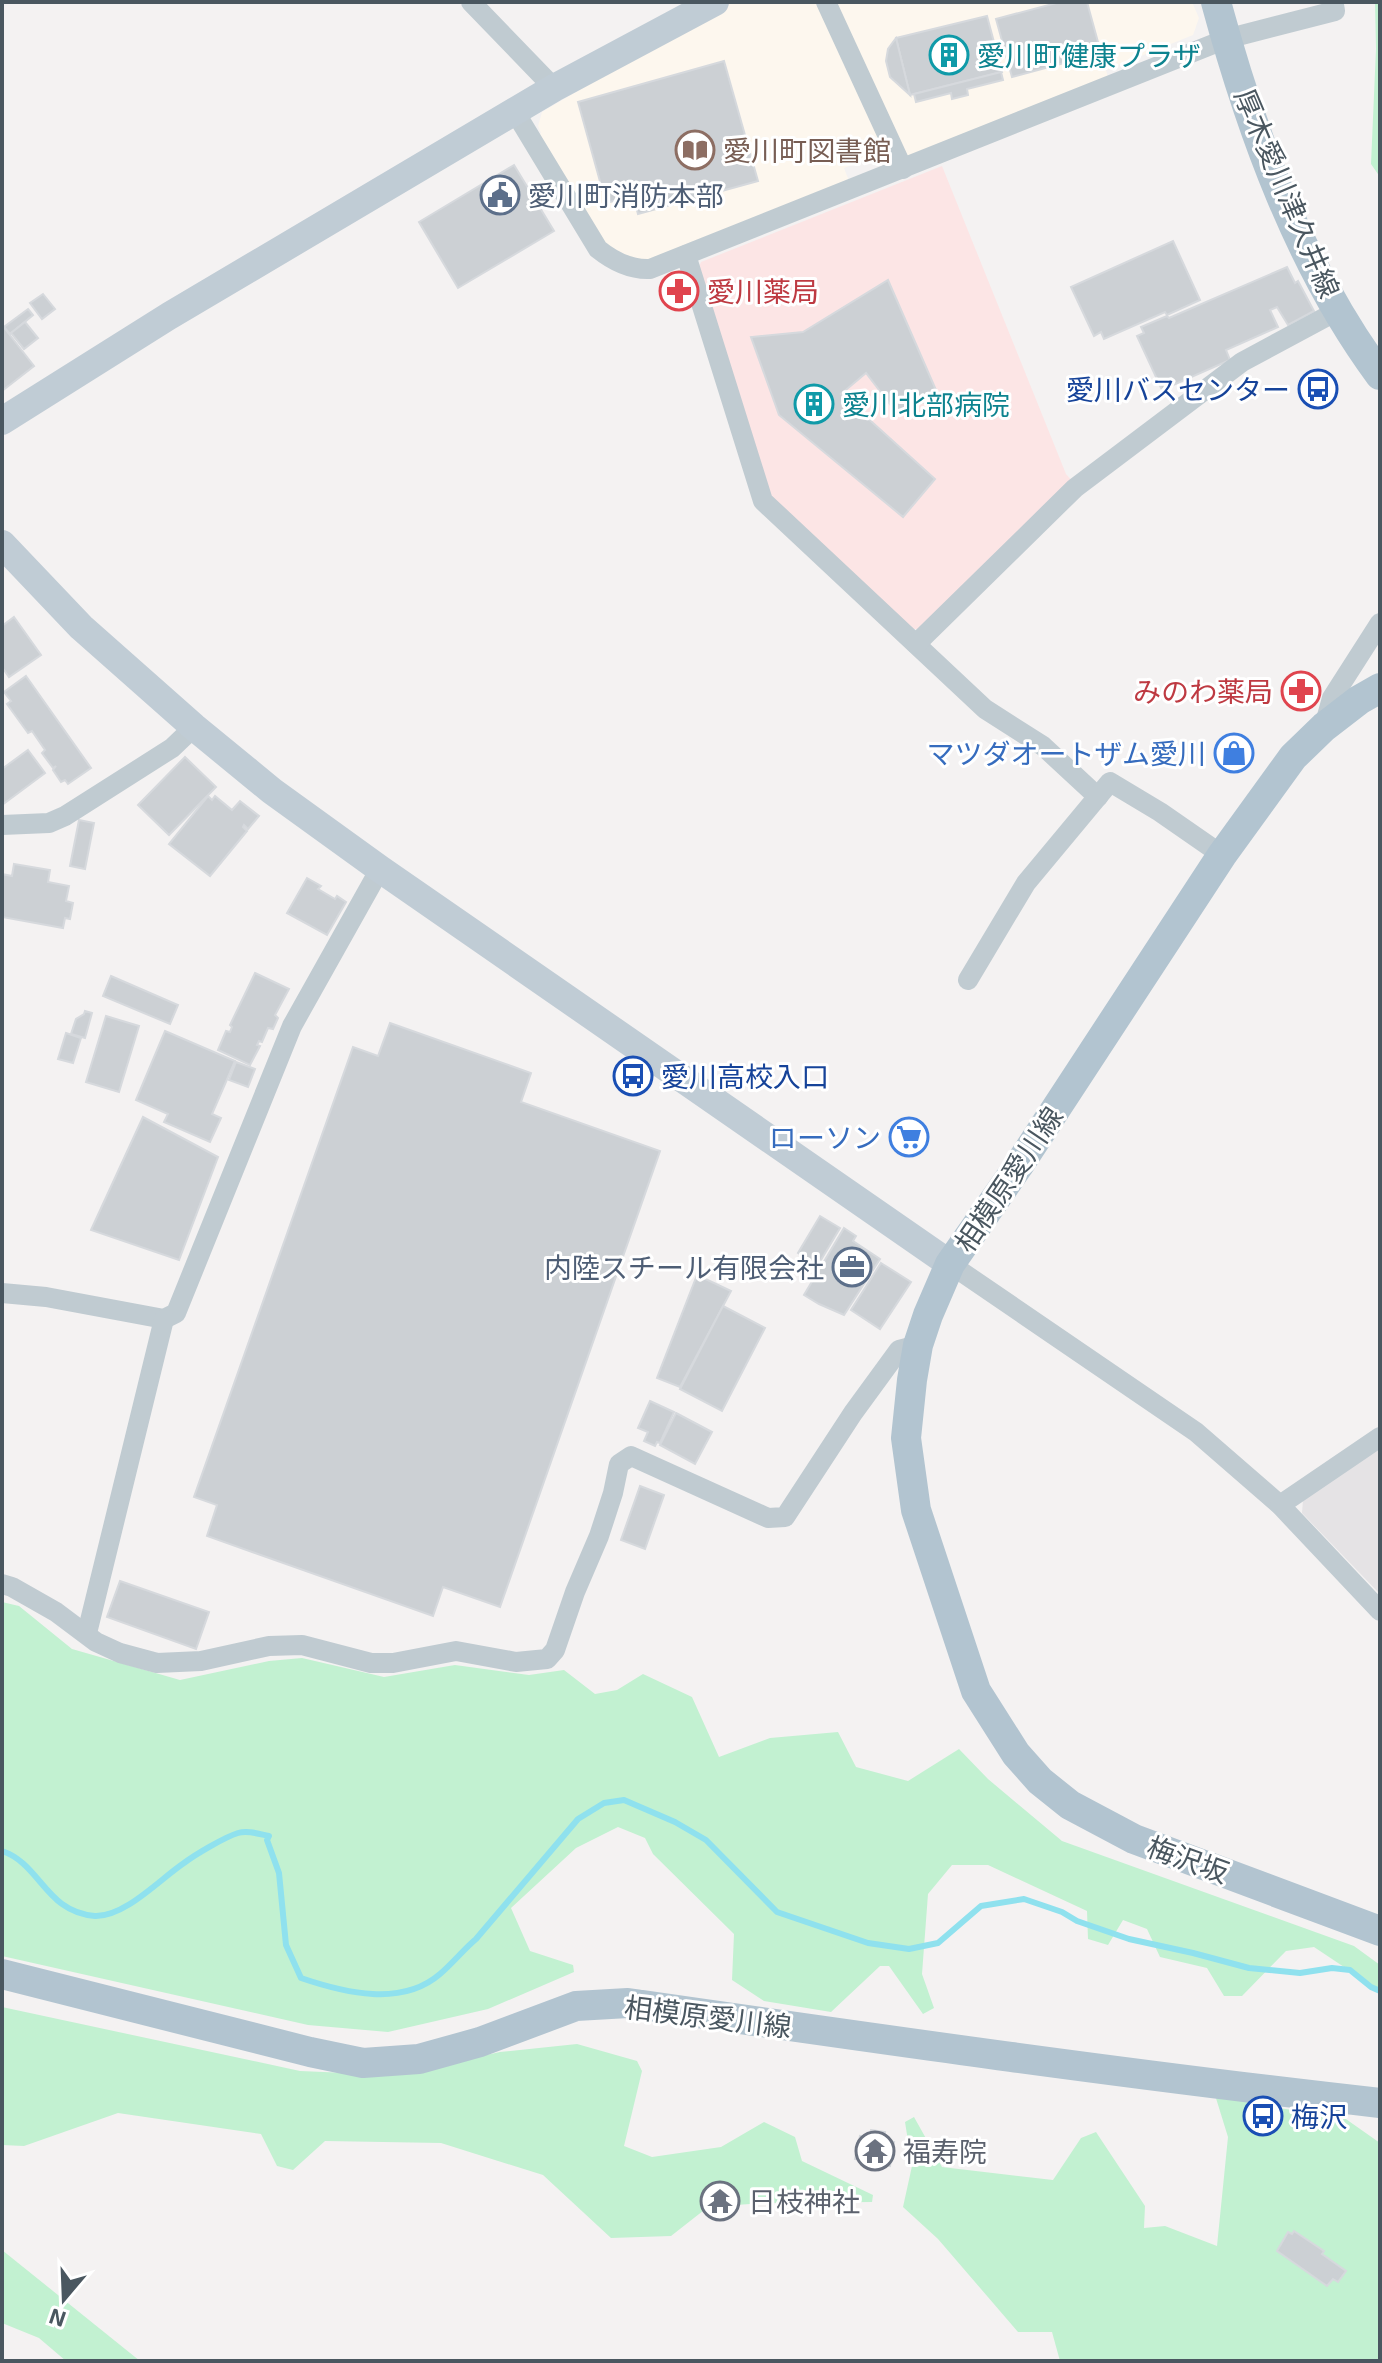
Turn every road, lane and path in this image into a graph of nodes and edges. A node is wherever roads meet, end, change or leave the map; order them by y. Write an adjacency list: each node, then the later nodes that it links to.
1 (471, 2): 7 (street)
2 (715, 2): 7 (street)
3 (826, 2): 9 (street)
4 (1216, 2): 6 (main road, 厚木愛川津久井線)
5 (1334, 5): 6 (street)
6 (1226, 39): 9 (street); 11 (main road, 厚木愛川津久井線)
7 (554, 88): 8 (street)
8 (515, 112): 10 (street); 13 (street)
9 (903, 169): 10 (street)
10 (686, 255): 16 (street)
11 (1337, 311): 12 (main road, 厚木愛川津久井線); 16 (street)
12 (1380, 375)
13 (2, 421)
14 (2, 544): 18 (street)
15 (1380, 623): 19 (street)
16 (916, 644): 20 (street)
17 (1380, 688): 19 (main road, 相模原愛川線)
18 (194, 727): 21 (street); 23 (street)
19 (1324, 727): 22 (main road, 相模原愛川線)
20 (1098, 797): 22 (street); 24 (street)
21 (2, 825)
22 (1222, 855): 25 (main road, 相模原愛川線)
23 (380, 869): 25 (street); 27 (street)
24 (968, 980)
25 (950, 1264): 28 (main road, 相模原愛川線); 30 (street)
26 (2, 1293): 27 (street)
27 (164, 1319): 33 (street)
28 (918, 1345): 33 (street); 34 (main road, 相模原愛川線)
29 (1380, 1437): 30 (street)
30 (1280, 1505): 32 (street)
31 (2, 1584): 33 (street)
32 (1380, 1611)
33 (87, 1633)
34 (1016, 1754): 35 (main road, 梅沢坂)
35 (1380, 1931)
36 (2, 1974): 37 (main road, 相模原愛川線)
37 (1380, 2103)

